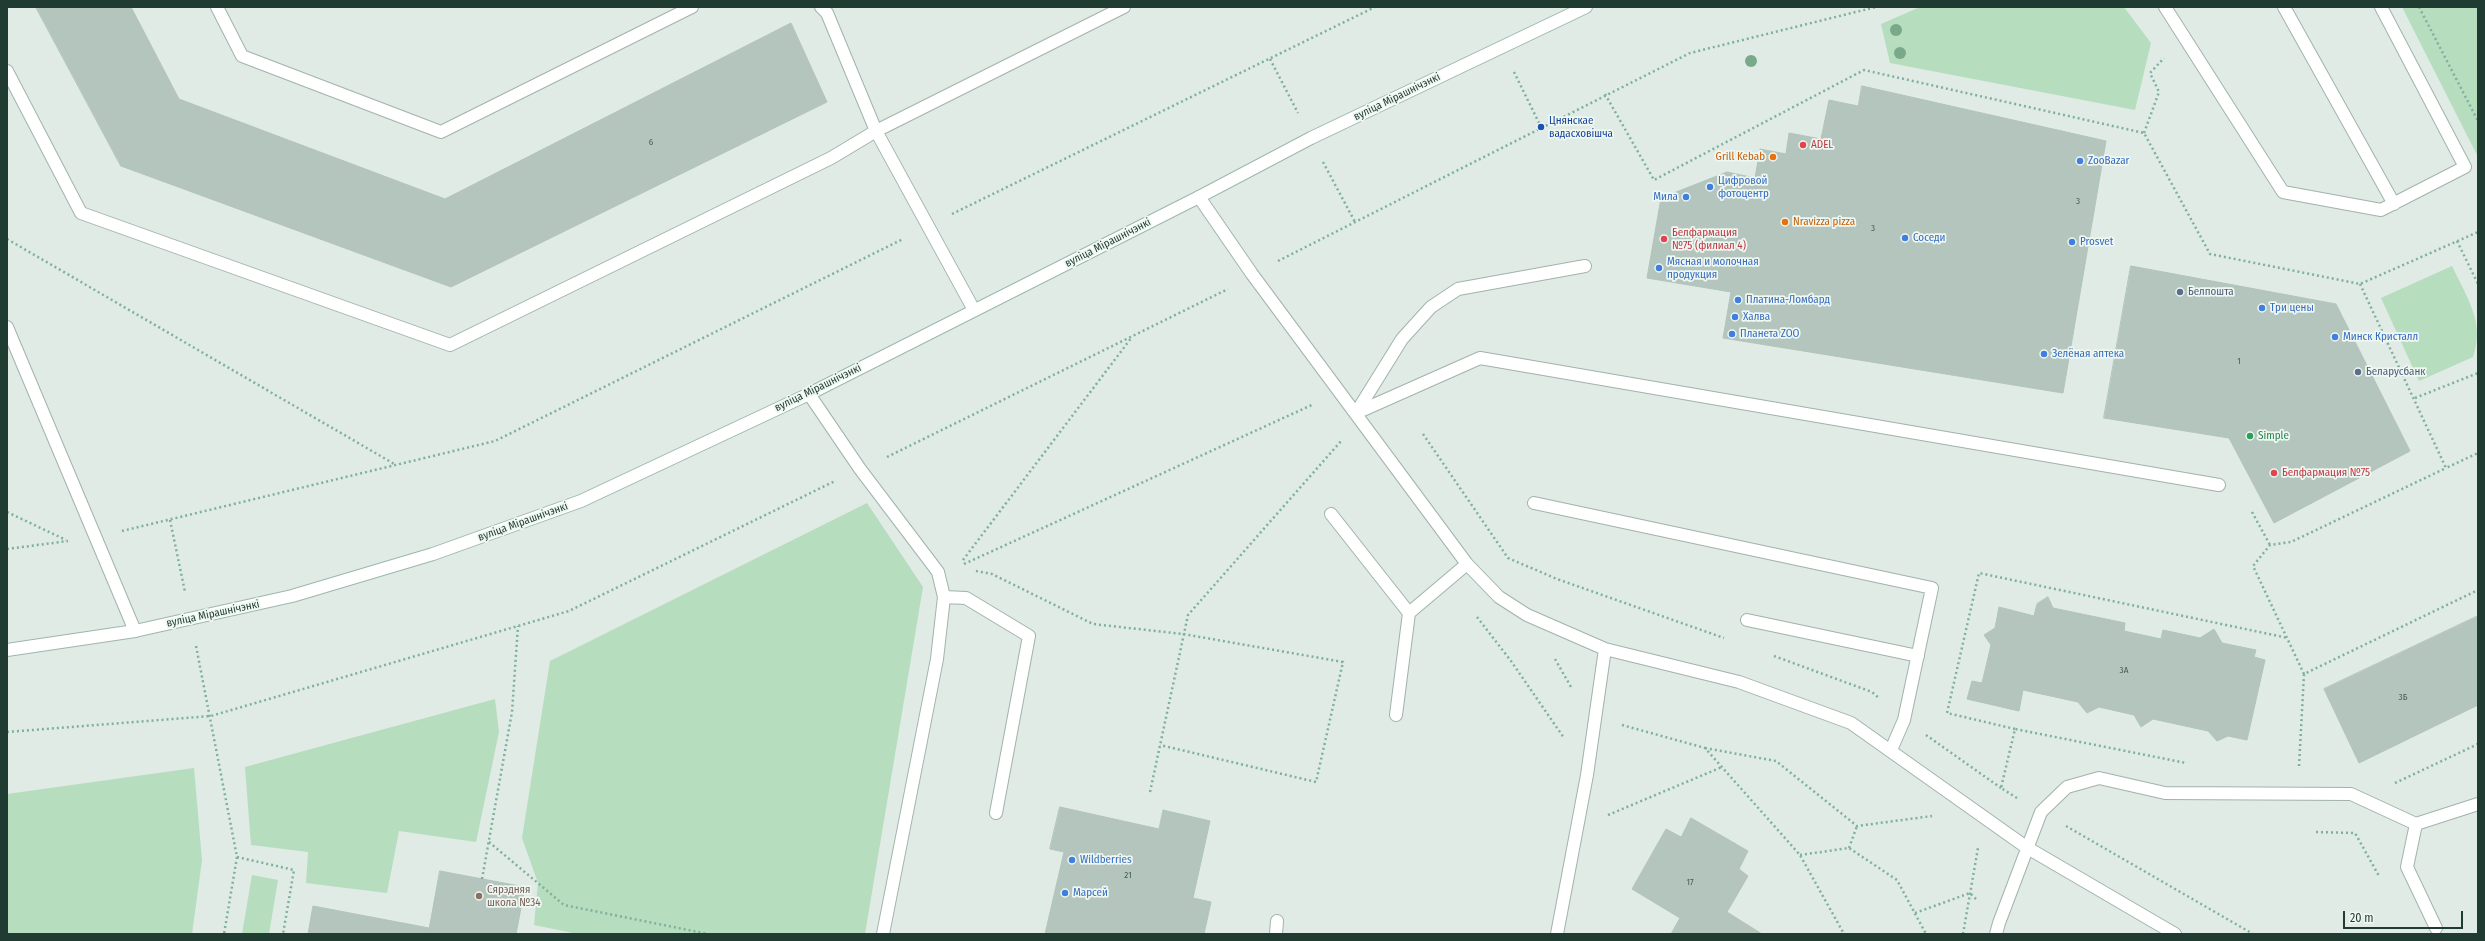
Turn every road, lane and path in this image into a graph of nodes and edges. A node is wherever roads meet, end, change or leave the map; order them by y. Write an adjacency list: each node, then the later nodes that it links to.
1 (216, 7): 2 (main road)
2 (692, 7)
3 (821, 7): 18 (main road)
4 (1124, 7): 18 (main road)
5 (1375, 7): 22 (path)
6 (1586, 7): 12 (main road, вуліца Мірашнічэнкі)
7 (1876, 7): 15 (path)
8 (2165, 7): 21 (main road)
9 (2284, 7): 21 (main road)
10 (2381, 7): 21 (main road)
11 (2419, 7): 16 (path)
12 (1502, 46): 17 (path); 20 (main road, вуліца Мірашнічэнкі)
13 (2166, 55): 19 (path)
14 (7, 71): 18 (main road)
15 (1605, 94): 17 (path); 19 (path)
16 (2478, 122)
17 (1541, 127): 27 (path)
18 (876, 131): 22 (main road)
19 (2144, 133): 28 (path)
20 (1199, 197): 27 (main road); 30 (main road, вуліца Мірашнічэнкі)
21 (2394, 204)
22 (930, 225): 30 (main road); 41 (path)
23 (2478, 232): 25 (path)
24 (7, 239): 41 (path)
25 (2457, 241): 28 (path); 29 (path)
26 (1585, 266): 37 (main road)
27 (1252, 274): 32 (path); 37 (main road)
28 (2360, 284): 35 (path)
29 (2478, 284)
30 (974, 310): 34 (main road, вуліца Мірашнічэнкі)
31 (7, 327): 49 (main road)
32 (1133, 336): 43 (path); 54 (path)
33 (2478, 374): 35 (path)
34 (809, 394): 43 (main road); 64 (main road, вуліца Мірашнічэнкі)
35 (2415, 398): 42 (path)
36 (1322, 400): 54 (path)
37 (1356, 413): 44 (main road); 53 (main road)
38 (1423, 434): 67 (path)
39 (1346, 435): 65 (path)
40 (2478, 454): 42 (path)
41 (396, 465): 49 (path)
42 (2446, 468): 51 (path)
43 (860, 469): 58 (main road); 63 (path)
44 (2219, 485)
45 (1534, 503): 72 (main road)
46 (7, 512): 50 (path)
47 (2252, 512): 51 (path)
48 (1331, 514): 60 (main road)
49 (96, 537): 50 (path); 64 (main road)
50 (68, 541): 52 (path)
51 (2270, 544): 66 (path)
52 (7, 549)
53 (1467, 564): 60 (main road); 68 (main road)
54 (958, 566): 55 (path)
55 (965, 568)
56 (972, 570): 65 (path)
57 (2478, 590): 73 (path)
58 (944, 597): 91 (main road); 113 (main road)
59 (1476, 611): 61 (path)
60 (1409, 613): 74 (main road)
61 (1483, 615)
62 (1747, 620): 72 (main road)
63 (518, 626): 75 (path); 97 (path)
64 (135, 631): 69 (main road, вуліца Мірашнічэнкі)
65 (1184, 634): 81 (path); 81 (path)
66 (2288, 638): 73 (path); 78 (path)
67 (1728, 639)
68 (1605, 649): 76 (main road); 83 (main road)
69 (7, 650)
70 (1549, 655): 76 (path)
71 (1771, 655): 77 (path)
72 (1918, 656): 77 (main road)
73 (2304, 674): 85 (path)
74 (1396, 715)
75 (211, 716): 79 (path); 102 (path)
76 (1595, 718): 82 (path); 115 (main road)
77 (1904, 720): 83 (main road); 87 (path)
78 (2015, 729)
79 (7, 732)
80 (2478, 744): 86 (path)
81 (1160, 745): 88 (path)
82 (1705, 748): 84 (path); 95 (path)
83 (1891, 750): 99 (main road)
84 (1722, 767): 92 (path); 101 (path)
85 (2299, 772)
86 (2390, 785)
87 (2001, 788)
88 (1150, 792)
89 (2478, 804): 94 (main road)
90 (2041, 812): 94 (main road); 99 (main road); 120 (path)
91 (996, 813)
92 (1605, 816)
93 (1939, 820): 95 (path)
94 (2416, 824): 109 (main road)
95 (1857, 826): 100 (path)
96 (2316, 832): 104 (path)
97 (489, 842): 103 (path); 112 (path)
98 (1979, 846): 105 (path)
99 (2026, 847): 108 (main road); 119 (main road)
100 (1849, 848): 101 (path); 106 (path)
101 (1800, 855): 116 (path)
102 (237, 857): 110 (path); 111 (path)
103 (482, 879)
104 (2382, 880)
105 (1970, 893): 106 (path); 108 (path); 118 (path)
106 (1915, 913): 117 (path)
107 (1278, 921): 114 (main road)
108 (1997, 928)
109 (2436, 928)
110 (224, 934)
111 (283, 934)
112 (708, 934)
113 (884, 934)
114 (1276, 934)
115 (1557, 934)
116 (1844, 934)
117 (1926, 934)
118 (1963, 934)
119 (2175, 934)
120 (2253, 934)

